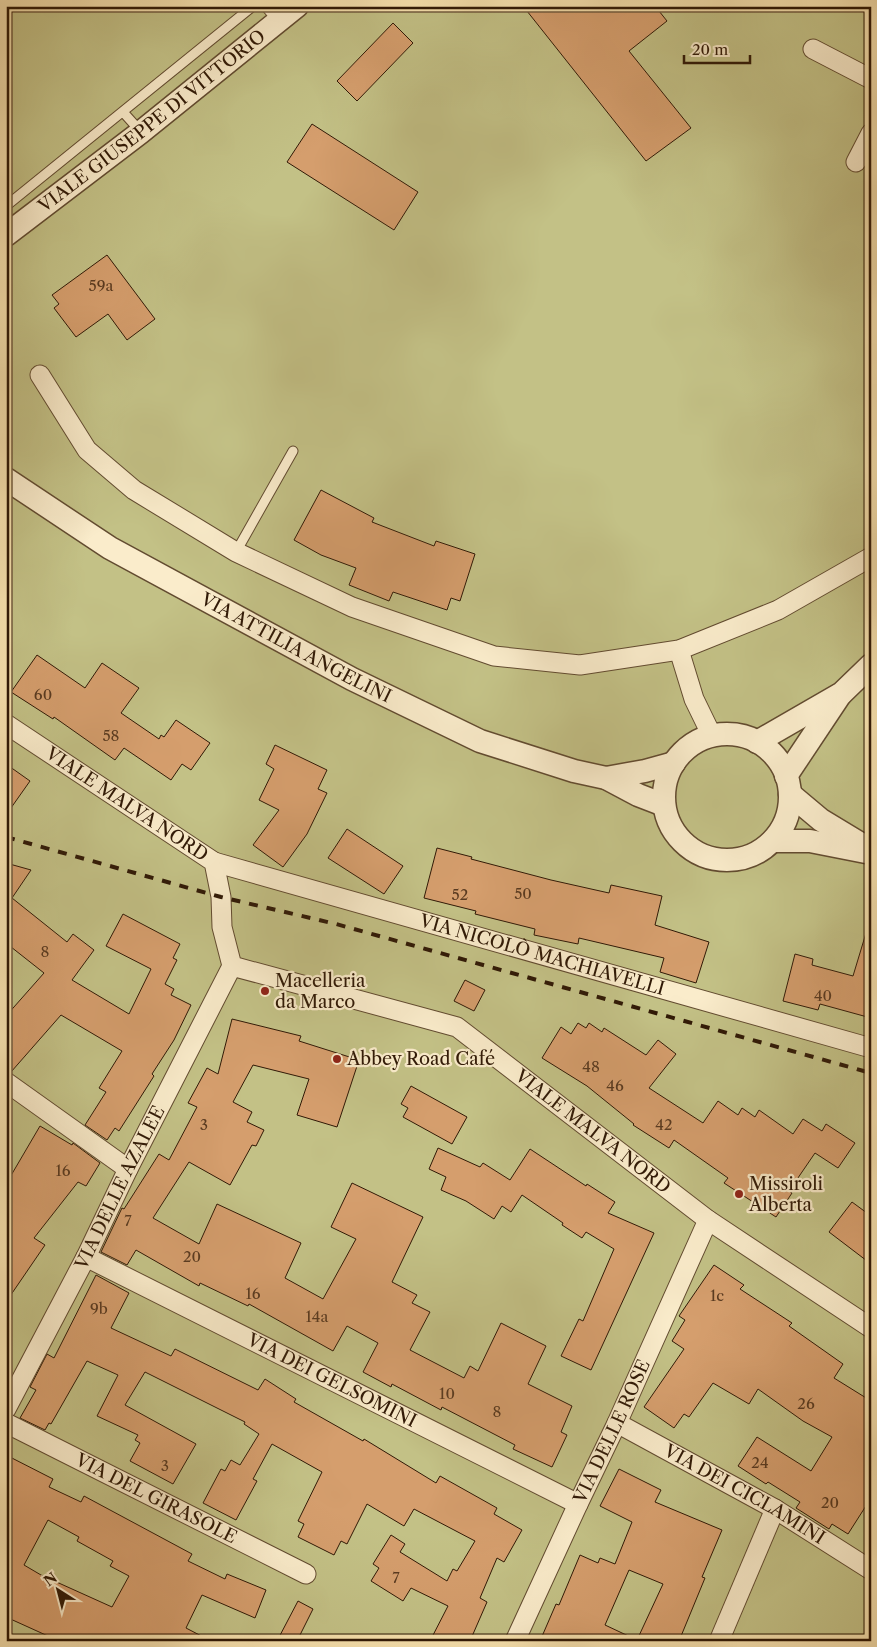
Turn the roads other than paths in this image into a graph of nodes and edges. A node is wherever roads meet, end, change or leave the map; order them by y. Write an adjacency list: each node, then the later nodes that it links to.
1 (253, 6): 6 (lane)
2 (297, 6): 3 (street, VIALE GIUSEPPE DI VITTORIO)
3 (272, 14): 7 (street, VIALE GIUSEPPE DI VITTORIO)
4 (814, 49): 5 (street)
5 (871, 79)
6 (123, 112): 7 (lane); 10 (lane)
7 (141, 132): 11 (street, VIALE GIUSEPPE DI VITTORIO)
8 (871, 133): 9 (street)
9 (856, 162)
10 (6, 206)
11 (6, 235)
12 (40, 375): 15 (street)
13 (293, 451): 15 (lane)
14 (6, 479): 24 (street, VIA ATTILIA ANGELINI)
15 (236, 552): 17 (street)
16 (871, 557): 17 (street)
17 (680, 650): 21 (street)
18 (871, 665): 19 (street)
19 (842, 692): 22 (street); 25 (street)
20 (6, 724): 29 (street, VIALE MALVA NORD)
21 (712, 736): 22 (street); 23 (street)
22 (757, 742): 25 (street)
23 (674, 763): 24 (street, VIA ATTILIA ANGELINI); 26 (street)
24 (606, 778): 26 (street, VIA ATTILIA ANGELINI)
25 (788, 785): 27 (street); 28 (street)
26 (664, 804): 27 (street)
27 (773, 840): 28 (street)
28 (871, 852)
29 (214, 862): 30 (street, VIALE MALVA NORD); 31 (street, VIA NICOLÒ MACHIAVELLI)
30 (232, 966): 33 (street, VIA DELLE AZALEE); 34 (street, VIALE MALVA NORD)
31 (871, 1048)
32 (6, 1082): 33 (street)
33 (128, 1169): 35 (street, VIA DELLE AZALEE)
34 (708, 1220): 36 (street, VIALE MALVA NORD); 39 (street, VIA DELLE ROSE)
35 (86, 1257): 37 (street, VIA DELLE AZALEE); 40 (street, VIA DEI GELSOMINI)
36 (871, 1328)
37 (6, 1409)
38 (6, 1423): 43 (street, VIA DEL GIRASOLE)
39 (618, 1423): 40 (street, VIA DELLE ROSE); 41 (street, VIA DEI CICLAMINI)
40 (578, 1504): 44 (street, VIA DELLE ROSE)
41 (775, 1509): 42 (street, VIA DEI CICLAMINI); 45 (street)
42 (871, 1570)
43 (306, 1574)
44 (515, 1641)
45 (719, 1641)

